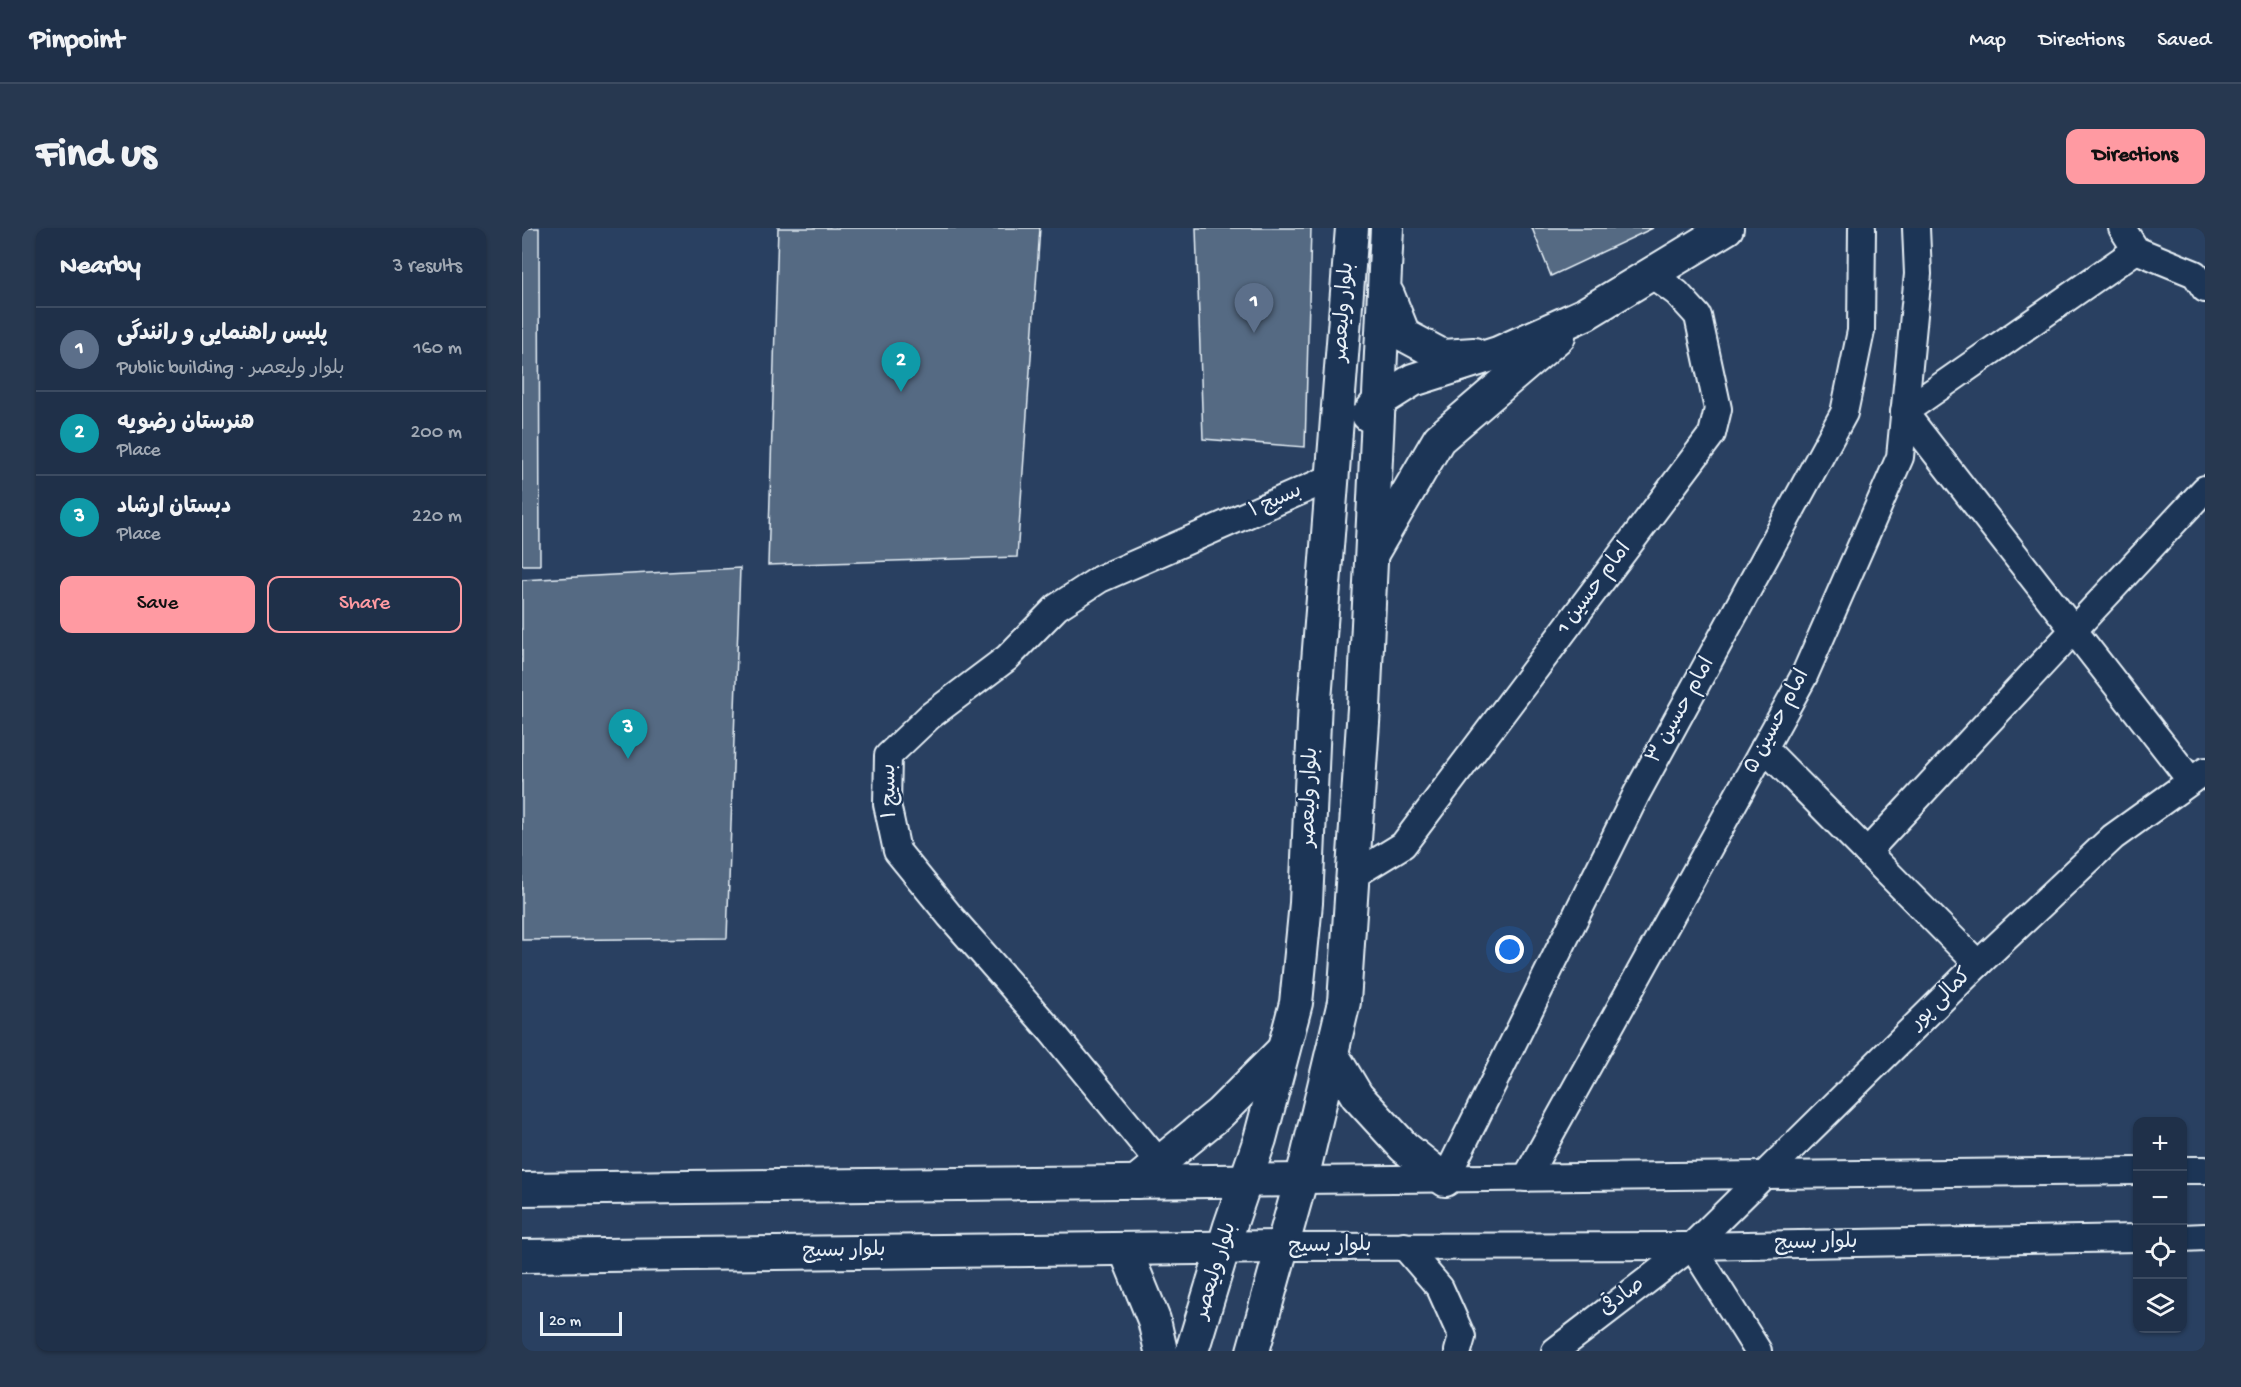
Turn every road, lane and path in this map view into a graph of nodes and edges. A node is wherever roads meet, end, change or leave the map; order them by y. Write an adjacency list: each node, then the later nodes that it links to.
1 (1352, 228): 15 (street, بلوار ولیعصر)
2 (1387, 228): 10 (street, بلوار ولیعصر)
3 (1727, 228): 8 (street)
4 (1862, 228): 33 (street, امام حسین ۳)
5 (1916, 228): 14 (street, امام حسین ۵)
6 (2122, 228): 7 (street)
7 (2136, 250): 9 (street); 14 (street)
8 (1651, 274): 11 (street); 22 (street, امام حسین 1)
9 (2200, 281)
10 (1384, 284): 12 (street); 13 (street, بلوار ولیعصر)
11 (1585, 314): 12 (street); 17 (street)
12 (1498, 353): 13 (street)
13 (1378, 402): 15 (street); 17 (street, بلوار ولیعصر)
14 (1904, 412): 18 (street); 19 (street, امام حسین ۵)
15 (1333, 466): 24 (street, بلوار ولیعصر); 30 (street, بسیج ۱)
16 (2205, 489): 18 (street)
17 (1371, 555): 22 (street, بلوار ولیعصر)
18 (2074, 629): 20 (street); 21 (street)
19 (1764, 748): 21 (street); 31 (street, امام حسین ۵)
20 (2198, 776): 23 (street, کمالی پور)
21 (1867, 852): 23 (street)
22 (1354, 875): 25 (street, بلوار ولیعصر)
23 (1978, 964): 29 (street, کمالی پور)
24 (1284, 1050): 30 (street); 34 (street, بلوار ولیعصر)
25 (1332, 1054): 32 (street, بلوار ولیعصر); 33 (street)
26 (2187, 1170): 27 (street)
27 (2205, 1170)
28 (2133, 1171): 29 (street)
29 (1764, 1175): 31 (street); 40 (street, کمالی پور)
30 (1157, 1176): 34 (street); 35 (street)
31 (1526, 1178): 33 (street)
32 (1301, 1180): 33 (street); 34 (street); 41 (street, بلوار ولیعصر)
33 (1445, 1180)
34 (1247, 1181): 42 (street, بلوار ولیعصر)
35 (522, 1189)
36 (2205, 1237): 38 (street)
37 (2133, 1238): 40 (street, بلوار بسیج)
38 (2187, 1238)
39 (1404, 1246): 40 (street, بلوار بسیج); 41 (street, بلوار بسیج); 48 (street)
40 (1692, 1246): 49 (street, صادقی); 50 (street)
41 (1282, 1247): 42 (street, بلوار بسیج); 47 (street, بلوار ولیعصر)
42 (1224, 1248): 43 (street, بلوار بسیج); 46 (street, بلوار ولیعصر)
43 (1125, 1249): 44 (street, بلوار بسیج); 45 (street)
44 (522, 1256)
45 (1161, 1351)
46 (1192, 1351)
47 (1253, 1351)
48 (1458, 1351)
49 (1555, 1351)
50 (1758, 1351)

